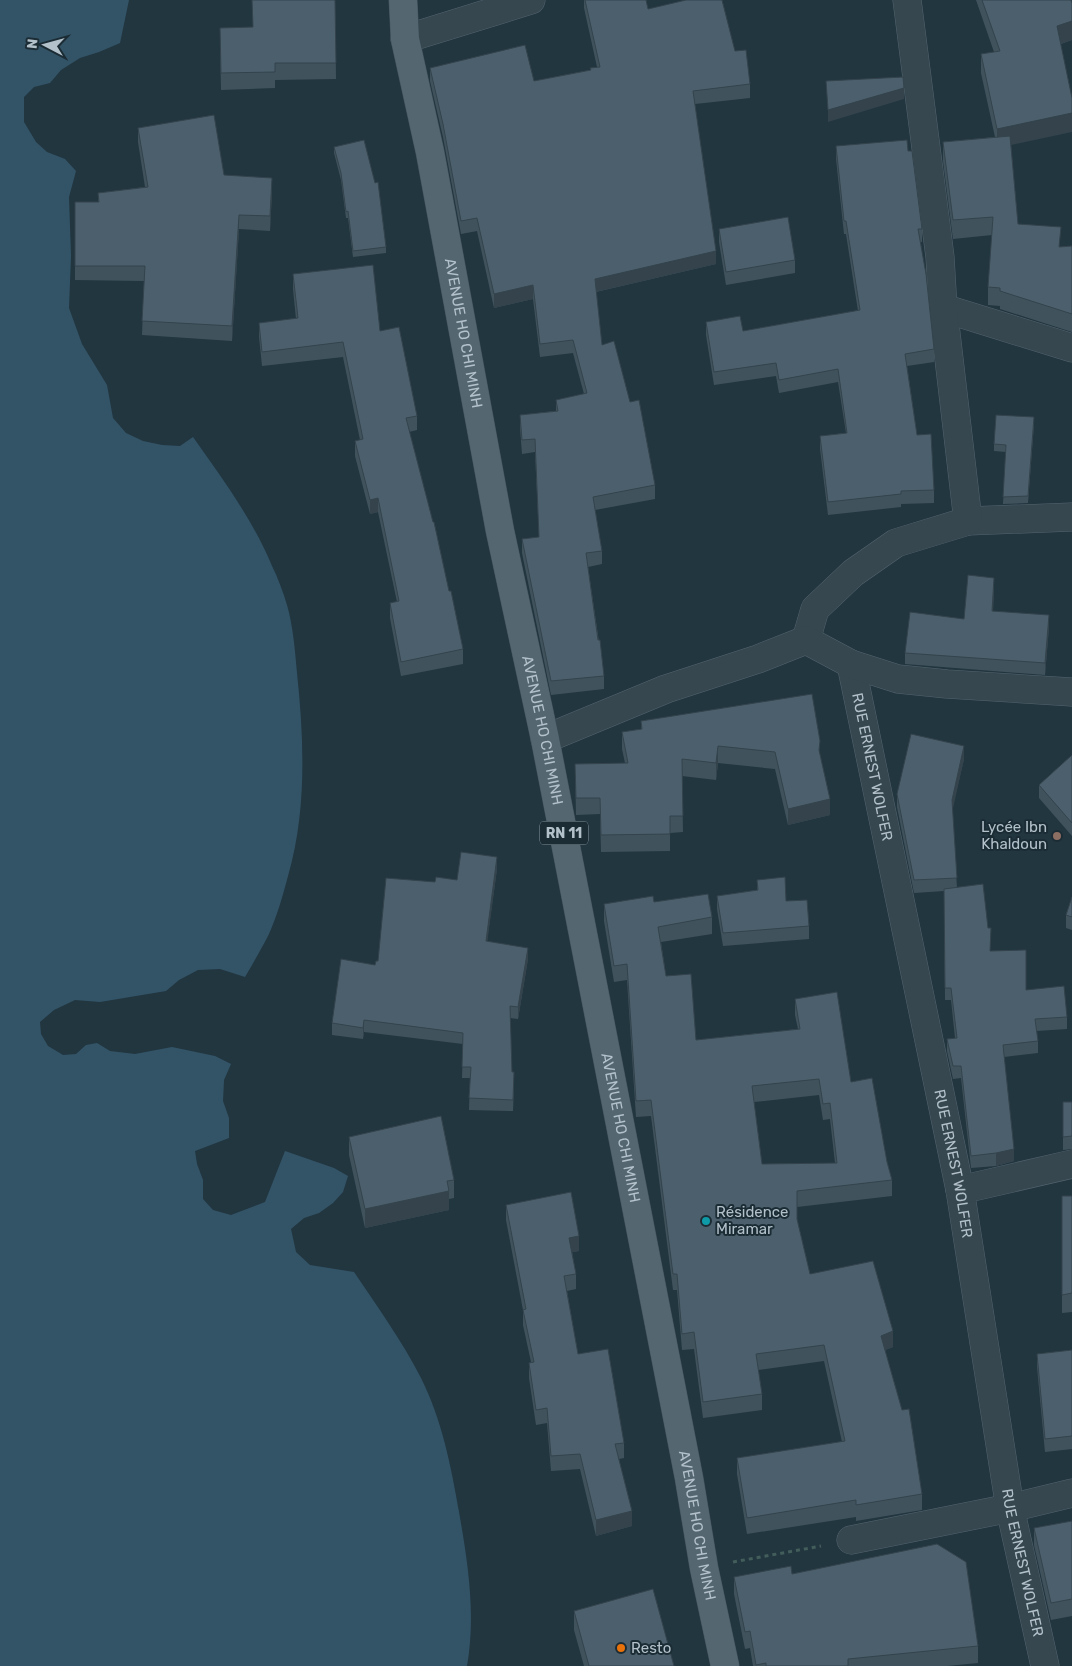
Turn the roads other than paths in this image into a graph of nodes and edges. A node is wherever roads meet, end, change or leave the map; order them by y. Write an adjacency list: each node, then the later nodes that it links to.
1 (402, 0): 4 (main road, AVENUE HO CHI MINH / RN 11)
2 (531, 0): 4 (street)
3 (907, 0): 5 (street)
4 (405, 39): 12 (main road, AVENUE HO CHI MINH / RN 11)
5 (943, 308): 6 (street); 8 (street)
6 (1072, 348)
7 (1072, 517): 8 (street)
8 (968, 521): 9 (street)
9 (806, 640): 10 (street); 12 (street)
10 (851, 664): 11 (street); 14 (street, RUE ERNEST WOLFER)
11 (1072, 692)
12 (545, 739): 18 (main road, AVENUE HO CHI MINH / RN 11)
13 (1072, 1164): 14 (street)
14 (960, 1190): 16 (street, RUE ERNEST WOLFER)
15 (1072, 1493): 16 (street)
16 (1010, 1508): 17 (street); 19 (street, RUE ERNEST WOLFER)
17 (851, 1540)
18 (725, 1666)
19 (1045, 1666)

